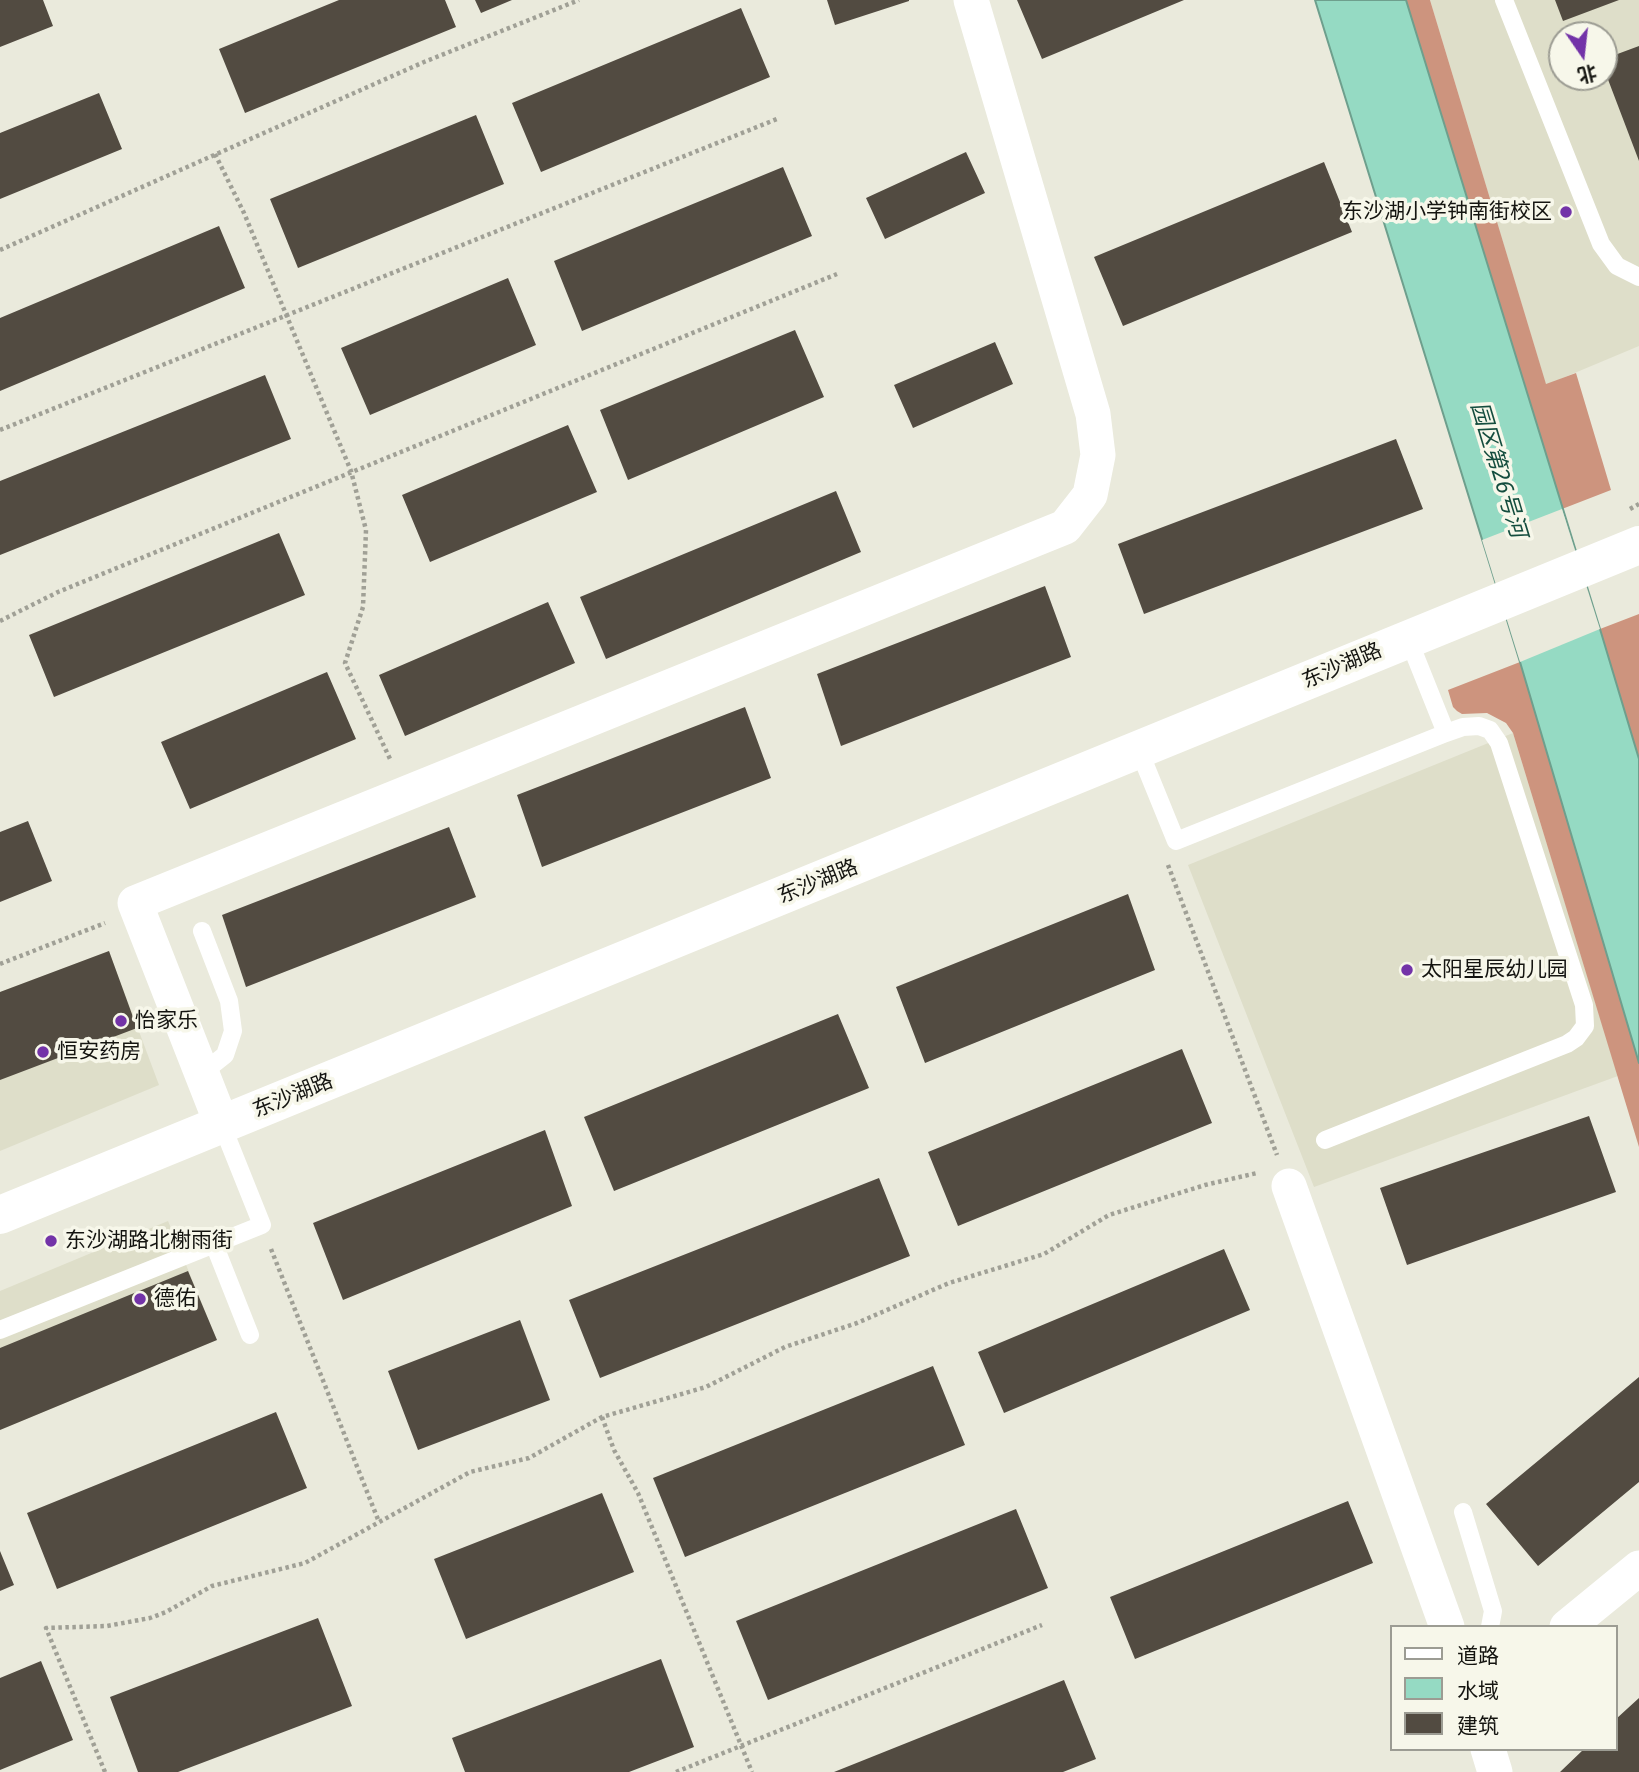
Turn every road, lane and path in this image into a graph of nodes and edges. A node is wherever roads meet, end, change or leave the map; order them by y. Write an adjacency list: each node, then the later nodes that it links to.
1 (579, 0): 5 (path)
2 (971, 0): 17 (street)
3 (1504, 0): 8 (lane)
4 (777, 119): 9 (path)
5 (215, 154): 6 (path); 9 (path)
6 (0, 250)
7 (837, 274): 11 (path)
8 (1639, 277)
9 (287, 317): 10 (path); 11 (path)
10 (0, 430)
11 (351, 471): 13 (path); 17 (path)
12 (1638, 545): 14 (main road, 东沙湖路)
13 (0, 621)
14 (1408, 638): 15 (lane); 16 (main road, 东沙湖路)
15 (1446, 733): 16 (lane); 24 (lane)
16 (1139, 750): 23 (main road, 东沙湖路)
17 (406, 793): 19 (street)
18 (1166, 859): 25 (path)
19 (135, 903): 21 (path); 22 (street)
20 (202, 931): 22 (lane)
21 (0, 964)
22 (201, 1074): 23 (street)
23 (222, 1125): 26 (main road, 东沙湖路); 27 (lane)
24 (1325, 1139)
25 (1285, 1176): 31 (path); 36 (street)
26 (0, 1215)
27 (262, 1225): 28 (lane); 33 (path)
28 (214, 1244): 29 (lane); 30 (lane)
29 (0, 1330)
30 (250, 1335)
31 (602, 1417): 33 (path); 39 (path)
32 (1463, 1512): 37 (lane)
33 (379, 1522): 41 (path)
34 (1639, 1568): 38 (street)
35 (1042, 1625): 39 (path)
36 (1446, 1625)
37 (1490, 1625)
38 (1569, 1625)
39 (741, 1745): 42 (path); 43 (path)
40 (1489, 1751): 44 (street)
41 (105, 1772)
42 (676, 1772)
43 (752, 1772)
44 (1495, 1772)

